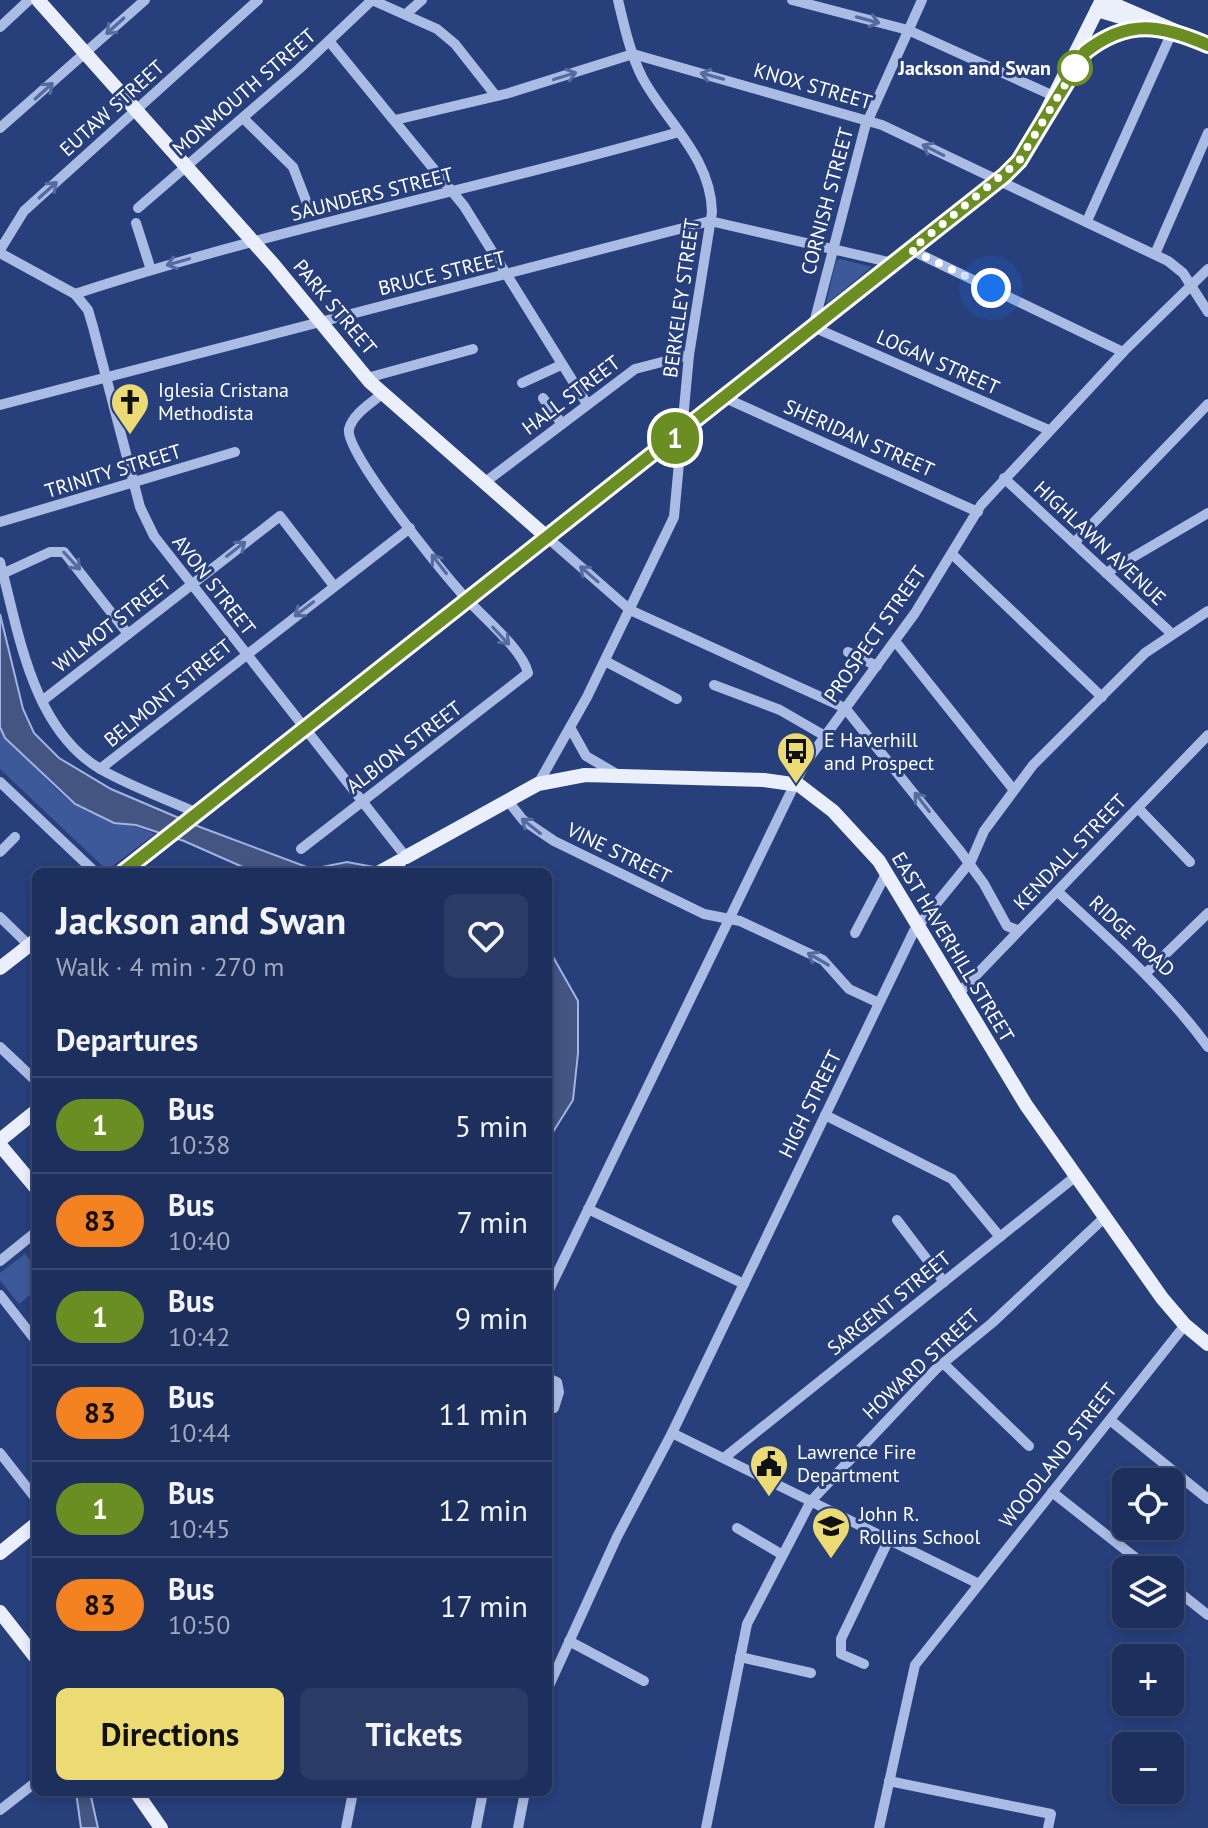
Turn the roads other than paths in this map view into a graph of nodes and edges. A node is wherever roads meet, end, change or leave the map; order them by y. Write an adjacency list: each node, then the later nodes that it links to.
1 (29, 0): 12 (street)
2 (38, 0): 17 (main road, PARK STREET)
3 (145, 0): 17 (street, one-way to 17)
4 (258, 0): 21 (street, EUTAW STREET)
5 (372, 0): 11 (street); 15 (street, MONMOUTH STREET)
6 (422, 0): 11 (street)
7 (618, 0): 18 (street, BERKELEY STREET)
8 (792, 0): 13 (street, one-way to 13)
9 (922, 0): 13 (street, CORNISH STREET)
10 (1101, 3): 14 (main road); 20 (main road)
11 (406, 14): 19 (street)
12 (0, 27)
13 (908, 30): 20 (street); 24 (street, CORNISH STREET)
14 (1173, 30): 16 (main road); 20 (main road); 34 (street)
15 (329, 41): 22 (street, MONMOUTH STREET); 23 (street)
16 (1208, 45)
17 (86, 53): 21 (main road, PARK STREET); 25 (street, one-way to 17)
18 (633, 54): 19 (street, one-way to 18); 24 (street, KNOX STREET, one-way to 18); 26 (street, BERKELEY STREET)
19 (496, 96): 23 (street)
20 (1056, 97): 29 (main road)
21 (138, 109): 28 (main road, PARK STREET); 39 (street, EUTAW STREET, one-way to 21)
22 (243, 118): 28 (street, MONMOUTH STREET); 32 (street)
23 (395, 120): 30 (street)
24 (868, 120): 29 (street, KNOX STREET, one-way to 24); 37 (street, CORNISH STREET)
25 (0, 128)
26 (679, 132): 30 (street, SAUNDERS STREET); 33 (street, BERKELEY STREET)
27 (1208, 133): 40 (street)
28 (187, 166): 31 (street, MONMOUTH STREET); 36 (main road, PARK STREET)
29 (997, 180): 34 (street, KNOX STREET); 38 (main road)
30 (453, 192): 36 (street, SAUNDERS STREET); 44 (street)
31 (138, 208)
32 (310, 211)
33 (710, 221): 37 (street, BRUCE STREET); 44 (street, BRUCE STREET); 52 (street, BERKELEY STREET)
34 (1087, 221): 40 (street, KNOX STREET)
35 (136, 223): 43 (street)
36 (254, 242): 43 (street, SAUNDERS STREET, one-way to 43); 48 (main road, PARK STREET)
37 (833, 249): 41 (street, BRUCE STREET); 49 (street, CORNISH STREET)
38 (911, 250): 41 (main road); 51 (street)
39 (0, 251): 46 (street)
40 (1155, 254): 45 (street, KNOX STREET)
41 (893, 263): 49 (main road)
42 (1208, 269): 45 (street, PROSPECT STREET)
43 (151, 270): 46 (street, SAUNDERS STREET)
44 (506, 276): 48 (street, BRUCE STREET); 53 (street)
45 (1193, 286): 47 (street, KNOX STREET); 51 (street, PROSPECT STREET)
46 (75, 294): 54 (street, AVON STREET)
47 (1208, 312)
48 (321, 322): 54 (street, BRUCE STREET); 55 (main road, PARK STREET)
49 (813, 327): 59 (main road); 64 (street, LOGAN STREET)
50 (473, 349): 55 (street)
51 (1123, 352): 64 (street, PROSPECT STREET)
52 (689, 355): 60 (street, HALL STREET); 65 (street, BERKELEY STREET)
53 (561, 365): 56 (street); 60 (street)
54 (105, 377): 62 (street, BRUCE STREET); 69 (street, AVON STREET)
55 (367, 378): 57 (main road, PARK STREET)
56 (522, 383)
57 (382, 394): 68 (main road, PARK STREET); 73 (street)
58 (543, 398): 63 (street)
59 (725, 398): 65 (main road); 70 (street, SHERIDAN STREET)
60 (587, 404): 63 (street, HALL STREET)
61 (1208, 404): 75 (street)
62 (0, 405)
63 (562, 424): 68 (street, HALL STREET)
64 (1049, 430): 67 (street, PROSPECT STREET)
65 (681, 433): 74 (main road); 82 (street, BERKELEY STREET)
66 (235, 452): 69 (street, TRINITY STREET)
67 (1004, 478): 70 (street, PROSPECT STREET); 75 (street, HIGHLAWN AVENUE)
68 (484, 483): 74 (main road, PARK STREET)
69 (134, 484): 72 (street, TRINITY STREET); 79 (street, AVON STREET)
70 (978, 512): 76 (street, PROSPECT STREET)
71 (1208, 513): 78 (street)
72 (0, 522)
73 (410, 528): 80 (street, BELMONT STREET); 81 (street, one-way to 73)
74 (549, 539): 81 (main road); 82 (street, PARK STREET, one-way to 74)
75 (1074, 543): 78 (street, HIGHLAWN AVENUE)
76 (952, 554): 86 (street, PROSPECT STREET); 92 (street)
77 (1, 569): 84 (street, one-way to 84); 94 (street)
78 (1106, 573): 85 (street, HIGHLAWN AVENUE)
79 (191, 585): 80 (street, WILMOT STREET, one-way to 80); 84 (street, WILMOT STREET); 88 (street, AVON STREET)
80 (334, 586): 88 (street, BELMONT STREET, one-way to 88)
81 (468, 601): 96 (main road); 107 (street, ALBION STREET, one-way to 107)
82 (630, 610): 89 (street, BERKELEY STREET); 95 (street, PARK STREET)
83 (1208, 611): 85 (street, HIGH STREET)
84 (128, 634): 94 (street, WILMOT STREET)
85 (1172, 634): 92 (street, HIGH STREET)
86 (895, 641): 90 (street, PROSPECT STREET); 105 (street)
87 (848, 652): 90 (street)
88 (245, 654): 96 (street, AVON STREET); 100 (street, BELMONT STREET)
89 (605, 661): 93 (street); 97 (street, BERKELEY STREET)
90 (877, 666): 95 (street, PROSPECT STREET)
91 (714, 685): 99 (street)
92 (1102, 697): 105 (street, HIGH STREET)
93 (677, 699)
94 (42, 701): 100 (street)
95 (845, 708): 99 (street, PROSPECT STREET); 115 (street, one-way to 95)
96 (304, 729): 107 (street, AVON STREET); 109 (main road)
97 (571, 729): 101 (street); 103 (street, BERKELEY STREET)
98 (1208, 735): 108 (street, KENDALL STREET)
99 (825, 736): 104 (street, PROSPECT STREET)
100 (100, 769): 109 (street)
101 (621, 775): 103 (main road, EAST HAVERHILL STREET); 104 (main road, EAST HAVERHILL STREET)
102 (0, 782): 116 (street)
103 (538, 784): 106 (main road, EAST HAVERHILL STREET)
104 (793, 784): 118 (main road, EAST HAVERHILL STREET); 122 (street, PROSPECT STREET)
105 (1013, 789): 115 (street, HIGH STREET)
106 (508, 801): 114 (main road, EAST HAVERHILL STREET); 122 (street, VINE STREET, one-way to 106)
107 (362, 802): 111 (street, ALBION STREET); 114 (street, AVON STREET)
108 (1138, 808): 113 (street); 119 (street, KENDALL STREET)
109 (194, 815): 117 (main road)
110 (15, 837): 112 (street)
111 (301, 849)
112 (0, 852)
113 (1190, 862)
114 (400, 863)
115 (969, 864): 123 (street, HIGH STREET); 124 (street)
116 (91, 868)
117 (128, 868)
118 (887, 872): 123 (main road, EAST HAVERHILL STREET); 125 (street)
119 (1058, 892): 124 (street, KENDALL STREET); 129 (street, RIDGE ROAD)
120 (1208, 913): 129 (street)
121 (0, 917): 126 (street)
122 (727, 919): 131 (street, VINE STREET, one-way to 122); 140 (street, PROSPECT STREET)
123 (919, 926): 130 (main road, EAST HAVERHILL STREET); 131 (street, HIGH STREET)
124 (1017, 930): 130 (street, KENDALL STREET)
125 (855, 933)
126 (32, 944)
127 (32, 947): 128 (main road)
128 (0, 968)
129 (1146, 973): 133 (street, RIDGE ROAD)
130 (957, 995): 138 (main road, EAST HAVERHILL STREET)
131 (879, 1003): 136 (street, HIGH STREET)
132 (0, 1047): 134 (street)
133 (1208, 1047)
134 (32, 1077)
135 (32, 1114): 137 (main road)
136 (825, 1115): 144 (street); 148 (street, HIGH STREET)
137 (0, 1142): 139 (main road)
138 (1076, 1176): 141 (main road, EAST HAVERHILL STREET); 144 (street, SARGENT STREET)
139 (32, 1183)
140 (588, 1209): 147 (street, PROSPECT STREET); 148 (street)
141 (1104, 1218): 150 (main road, EAST HAVERHILL STREET); 153 (street, HOWARD STREET)
142 (897, 1220): 146 (street)
143 (32, 1235): 145 (street)
144 (1000, 1237): 146 (street, SARGENT STREET)
145 (0, 1261)
146 (944, 1282): 160 (street, SARGENT STREET)
147 (552, 1284)
148 (744, 1284): 157 (street, HIGH STREET)
149 (0, 1295): 151 (street)
150 (1185, 1325): 152 (main road, EAST HAVERHILL STREET); 156 (street, WOODLAND STREET)
151 (32, 1336)
152 (1208, 1344)
153 (943, 1363): 158 (street); 164 (street, HOWARD STREET)
154 (552, 1380): 155 (street)
155 (554, 1408)
156 (1110, 1420): 161 (street, WOODLAND STREET); 163 (street)
157 (672, 1433): 160 (street); 175 (street, HIGH STREET)
158 (1029, 1446)
159 (0, 1453): 162 (street)
160 (724, 1458): 164 (street)
161 (1052, 1492): 170 (street); 171 (street, WOODLAND STREET)
162 (32, 1494)
163 (1208, 1499)
164 (811, 1501): 167 (street); 169 (street, HOWARD STREET)
165 (32, 1527): 168 (main road)
166 (737, 1528): 169 (street)
167 (889, 1539): 171 (street); 178 (street)
168 (0, 1553)
169 (781, 1554): 177 (street, HOWARD STREET)
170 (1133, 1556)
171 (979, 1584): 182 (street, WOODLAND STREET)
172 (1184, 1596): 174 (street)
173 (0, 1612): 176 (main road)
174 (1208, 1615)
175 (569, 1641): 180 (street, HIGH STREET); 181 (street)
176 (32, 1653)
177 (740, 1657): 179 (street); 193 (street, HOWARD STREET)
178 (864, 1664)
179 (811, 1673)
180 (552, 1679)
181 (644, 1681)
182 (889, 1781): 194 (street, WOODLAND STREET); 195 (street)
183 (32, 1785): 188 (street)
184 (139, 1796): 189 (main road)
185 (352, 1796): 190 (street)
186 (482, 1796): 191 (street)
187 (524, 1796): 192 (street)
188 (0, 1810)
189 (161, 1828)
190 (346, 1828)
191 (476, 1828)
192 (518, 1828)
193 (706, 1828)
194 (879, 1828)
195 (1048, 1828)

